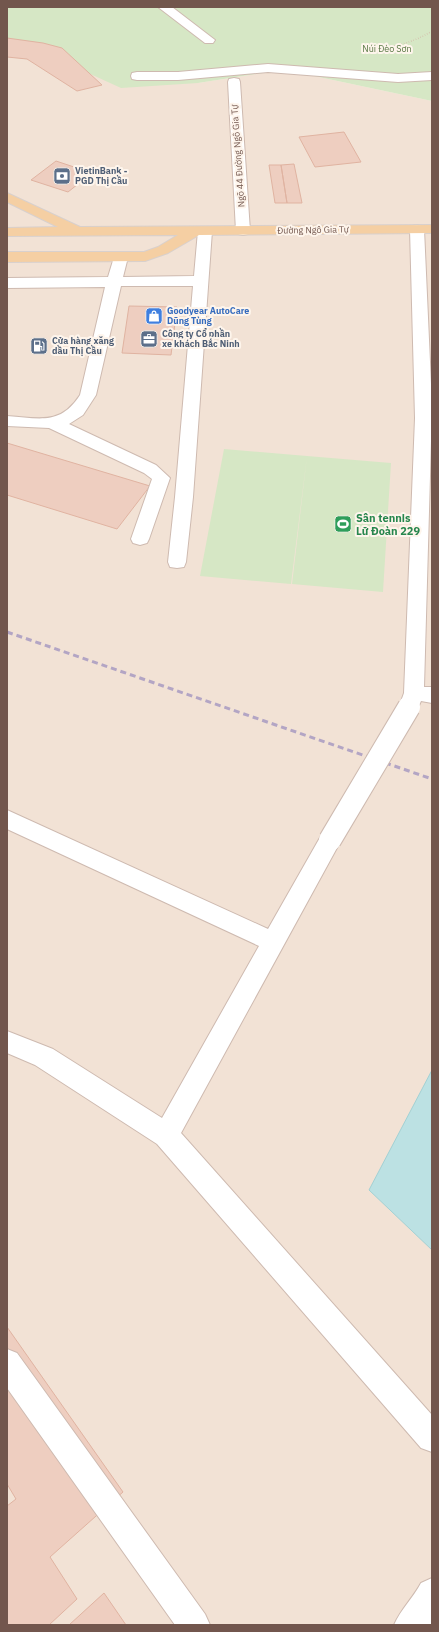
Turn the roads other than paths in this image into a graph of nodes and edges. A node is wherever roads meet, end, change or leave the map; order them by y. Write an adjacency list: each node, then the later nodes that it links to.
1 (164, 7): 2 (street)
2 (209, 40)
3 (137, 76): 4 (street)
4 (432, 76)
5 (234, 82): 10 (street, Ngõ 44 Đường Ngô Gia Tự)
6 (7, 197): 8 (main road)
7 (425, 229): 10 (main road, Đường Ngô Gia Tự); 21 (street)
8 (78, 231): 9 (main road, Đường Ngô Gia Tự); 11 (main road, Đường Ngô Gia Tự)
9 (199, 231): 10 (main road, Đường Ngô Gia Tự); 13 (main road, Đường Ngô Gia Tự); 14 (street)
10 (243, 231)
11 (7, 232)
12 (7, 257): 13 (main road, Đường Ngô Gia Tự)
13 (120, 257): 15 (street)
14 (201, 281): 15 (street); 20 (street)
15 (114, 282): 16 (street); 18 (street)
16 (7, 283)
17 (7, 421): 18 (street)
18 (53, 423): 19 (street)
19 (140, 539)
20 (177, 562)
21 (418, 699): 23 (street, bridge)
22 (7, 819): 23 (street)
23 (273, 942): 25 (street)
24 (7, 1042): 25 (street)
25 (166, 1135): 27 (street)
26 (7, 1363): 29 (street)
27 (432, 1437)
28 (432, 1594): 30 (street)
29 (194, 1625)
30 (410, 1625)

